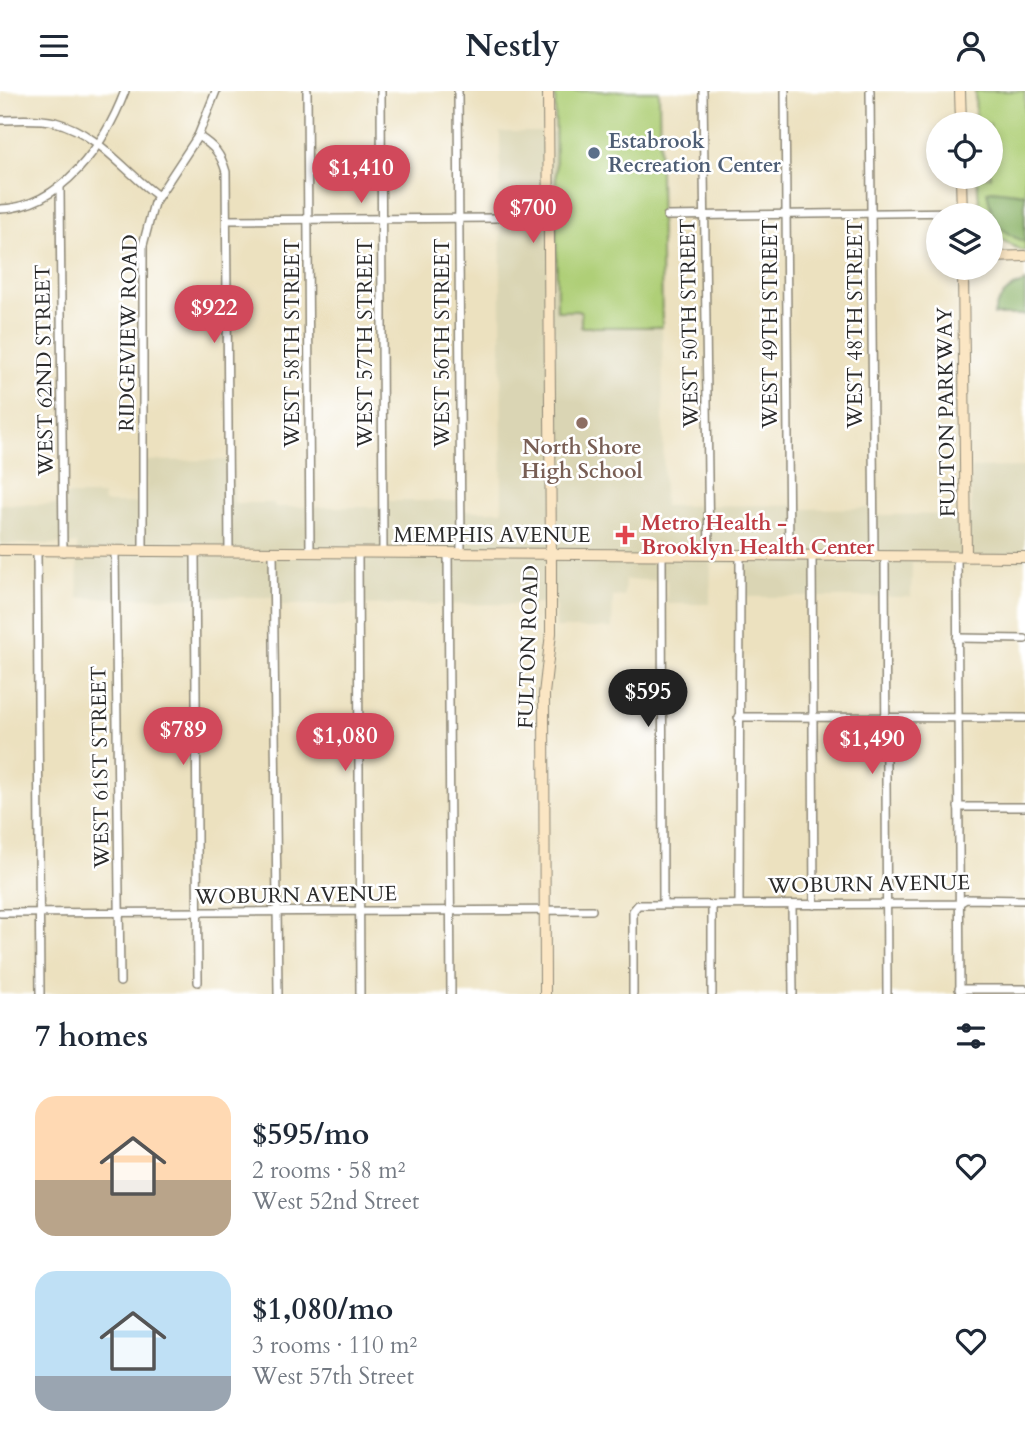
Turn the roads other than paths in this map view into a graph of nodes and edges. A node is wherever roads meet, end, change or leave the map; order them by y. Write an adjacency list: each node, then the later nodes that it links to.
1 (125, 91): 14 (street)
2 (216, 91): 13 (street, RIDGEVIEW ROAD)
3 (307, 91): 27 (street, WEST 58TH STREET)
4 (381, 91): 24 (street, WEST 57TH STREET)
5 (458, 91): 25 (street, WEST 56TH STREET)
6 (548, 91): 44 (main road, FULTON ROAD)
7 (703, 91): 22 (street, WEST 50TH STREET)
8 (785, 91): 20 (street, WEST 49TH STREET)
9 (870, 91): 18 (street, WEST 48TH STREET)
10 (960, 91): 11 (main road)
11 (961, 112)
12 (0, 120): 14 (street)
13 (198, 136): 16 (street, RIDGEVIEW ROAD); 26 (street)
14 (97, 144): 15 (street); 16 (street)
15 (60, 187): 17 (street); 33 (street, WEST 62ND STREET)
16 (158, 197): 35 (street, RIDGEVIEW ROAD)
17 (0, 209)
18 (872, 212): 19 (street); 20 (street); 52 (street, WEST 48TH STREET)
19 (926, 213)
20 (787, 214): 22 (street); 48 (street, WEST 49TH STREET)
21 (667, 216): 22 (street)
22 (705, 216): 46 (street, WEST 50TH STREET)
23 (496, 218): 25 (street)
24 (381, 219): 25 (street); 27 (street); 41 (street, WEST 57TH STREET)
25 (459, 219): 43 (street, WEST 56TH STREET)
26 (227, 220): 27 (street); 36 (street)
27 (308, 220): 38 (street, WEST 58TH STREET)
28 (1003, 257): 29 (main road)
29 (1025, 257)
30 (963, 280): 50 (main road, FULTON PARKWAY)
31 (0, 550): 32 (main road, MEMPHIS AVENUE)
32 (37, 551): 33 (main road, MEMPHIS AVENUE); 77 (street)
33 (63, 552): 34 (main road, MEMPHIS AVENUE)
34 (115, 552): 35 (main road, MEMPHIS AVENUE); 78 (street, WEST 61ST STREET)
35 (143, 552): 39 (main road, MEMPHIS AVENUE)
36 (229, 552): 37 (main road, MEMPHIS AVENUE); 39 (main road, MEMPHIS AVENUE)
37 (273, 552): 38 (main road, MEMPHIS AVENUE); 75 (street)
38 (310, 552): 40 (main road, MEMPHIS AVENUE)
39 (195, 553): 79 (street)
40 (358, 553): 41 (main road, MEMPHIS AVENUE); 74 (street)
41 (383, 553): 42 (main road, MEMPHIS AVENUE)
42 (448, 554): 43 (main road, MEMPHIS AVENUE); 71 (street)
43 (461, 554): 44 (main road, MEMPHIS AVENUE)
44 (551, 555): 45 (main road, MEMPHIS AVENUE); 72 (main road, FULTON ROAD)
45 (662, 555): 46 (main road, MEMPHIS AVENUE); 64 (street)
46 (709, 555): 47 (main road, MEMPHIS AVENUE)
47 (740, 555): 48 (main road, MEMPHIS AVENUE); 56 (street)
48 (789, 556): 49 (main road, MEMPHIS AVENUE)
49 (812, 556): 52 (main road, MEMPHIS AVENUE); 57 (street)
50 (962, 556): 51 (main road, MEMPHIS AVENUE); 53 (main road, MEMPHIS AVENUE); 54 (street)
51 (1025, 557)
52 (873, 558): 53 (main road, MEMPHIS AVENUE)
53 (885, 558): 58 (street)
54 (957, 638): 55 (street); 59 (street)
55 (1025, 639)
56 (738, 717): 57 (street); 65 (street)
57 (813, 718): 58 (street); 69 (street)
58 (886, 718): 59 (street); 70 (street)
59 (957, 718): 60 (street); 61 (street)
60 (1025, 718)
61 (958, 807): 62 (street); 66 (street)
62 (1025, 807)
63 (1025, 900): 66 (street, WOBURN AVENUE)
64 (663, 904): 67 (street, WOBURN AVENUE); 89 (street, WOBURN AVENUE)
65 (740, 904): 67 (street, WOBURN AVENUE); 68 (street, WOBURN AVENUE)
66 (958, 904): 70 (street, WOBURN AVENUE); 83 (street)
67 (712, 905): 90 (street)
68 (792, 905): 69 (street, WOBURN AVENUE); 91 (street)
69 (814, 905): 70 (street, WOBURN AVENUE)
70 (888, 905): 92 (street)
71 (451, 910): 72 (street, WOBURN AVENUE); 74 (street, WOBURN AVENUE); 87 (street)
72 (545, 910): 73 (street, WOBURN AVENUE); 88 (main road, FULTON ROAD)
73 (592, 910)
74 (360, 911): 75 (street, WOBURN AVENUE); 86 (street)
75 (278, 912): 79 (street, WOBURN AVENUE); 85 (street)
76 (0, 913): 77 (street, WOBURN AVENUE)
77 (39, 914): 78 (street, WOBURN AVENUE); 84 (street)
78 (119, 914): 79 (street, WOBURN AVENUE); 80 (street, WEST 61ST STREET)
79 (199, 914): 81 (street)
80 (120, 982)
81 (198, 982)
82 (1025, 989): 83 (street)
83 (960, 991)
84 (40, 994)
85 (278, 994)
86 (360, 994)
87 (451, 994)
88 (545, 994)
89 (632, 994)
90 (712, 994)
91 (793, 994)
92 (887, 994)

